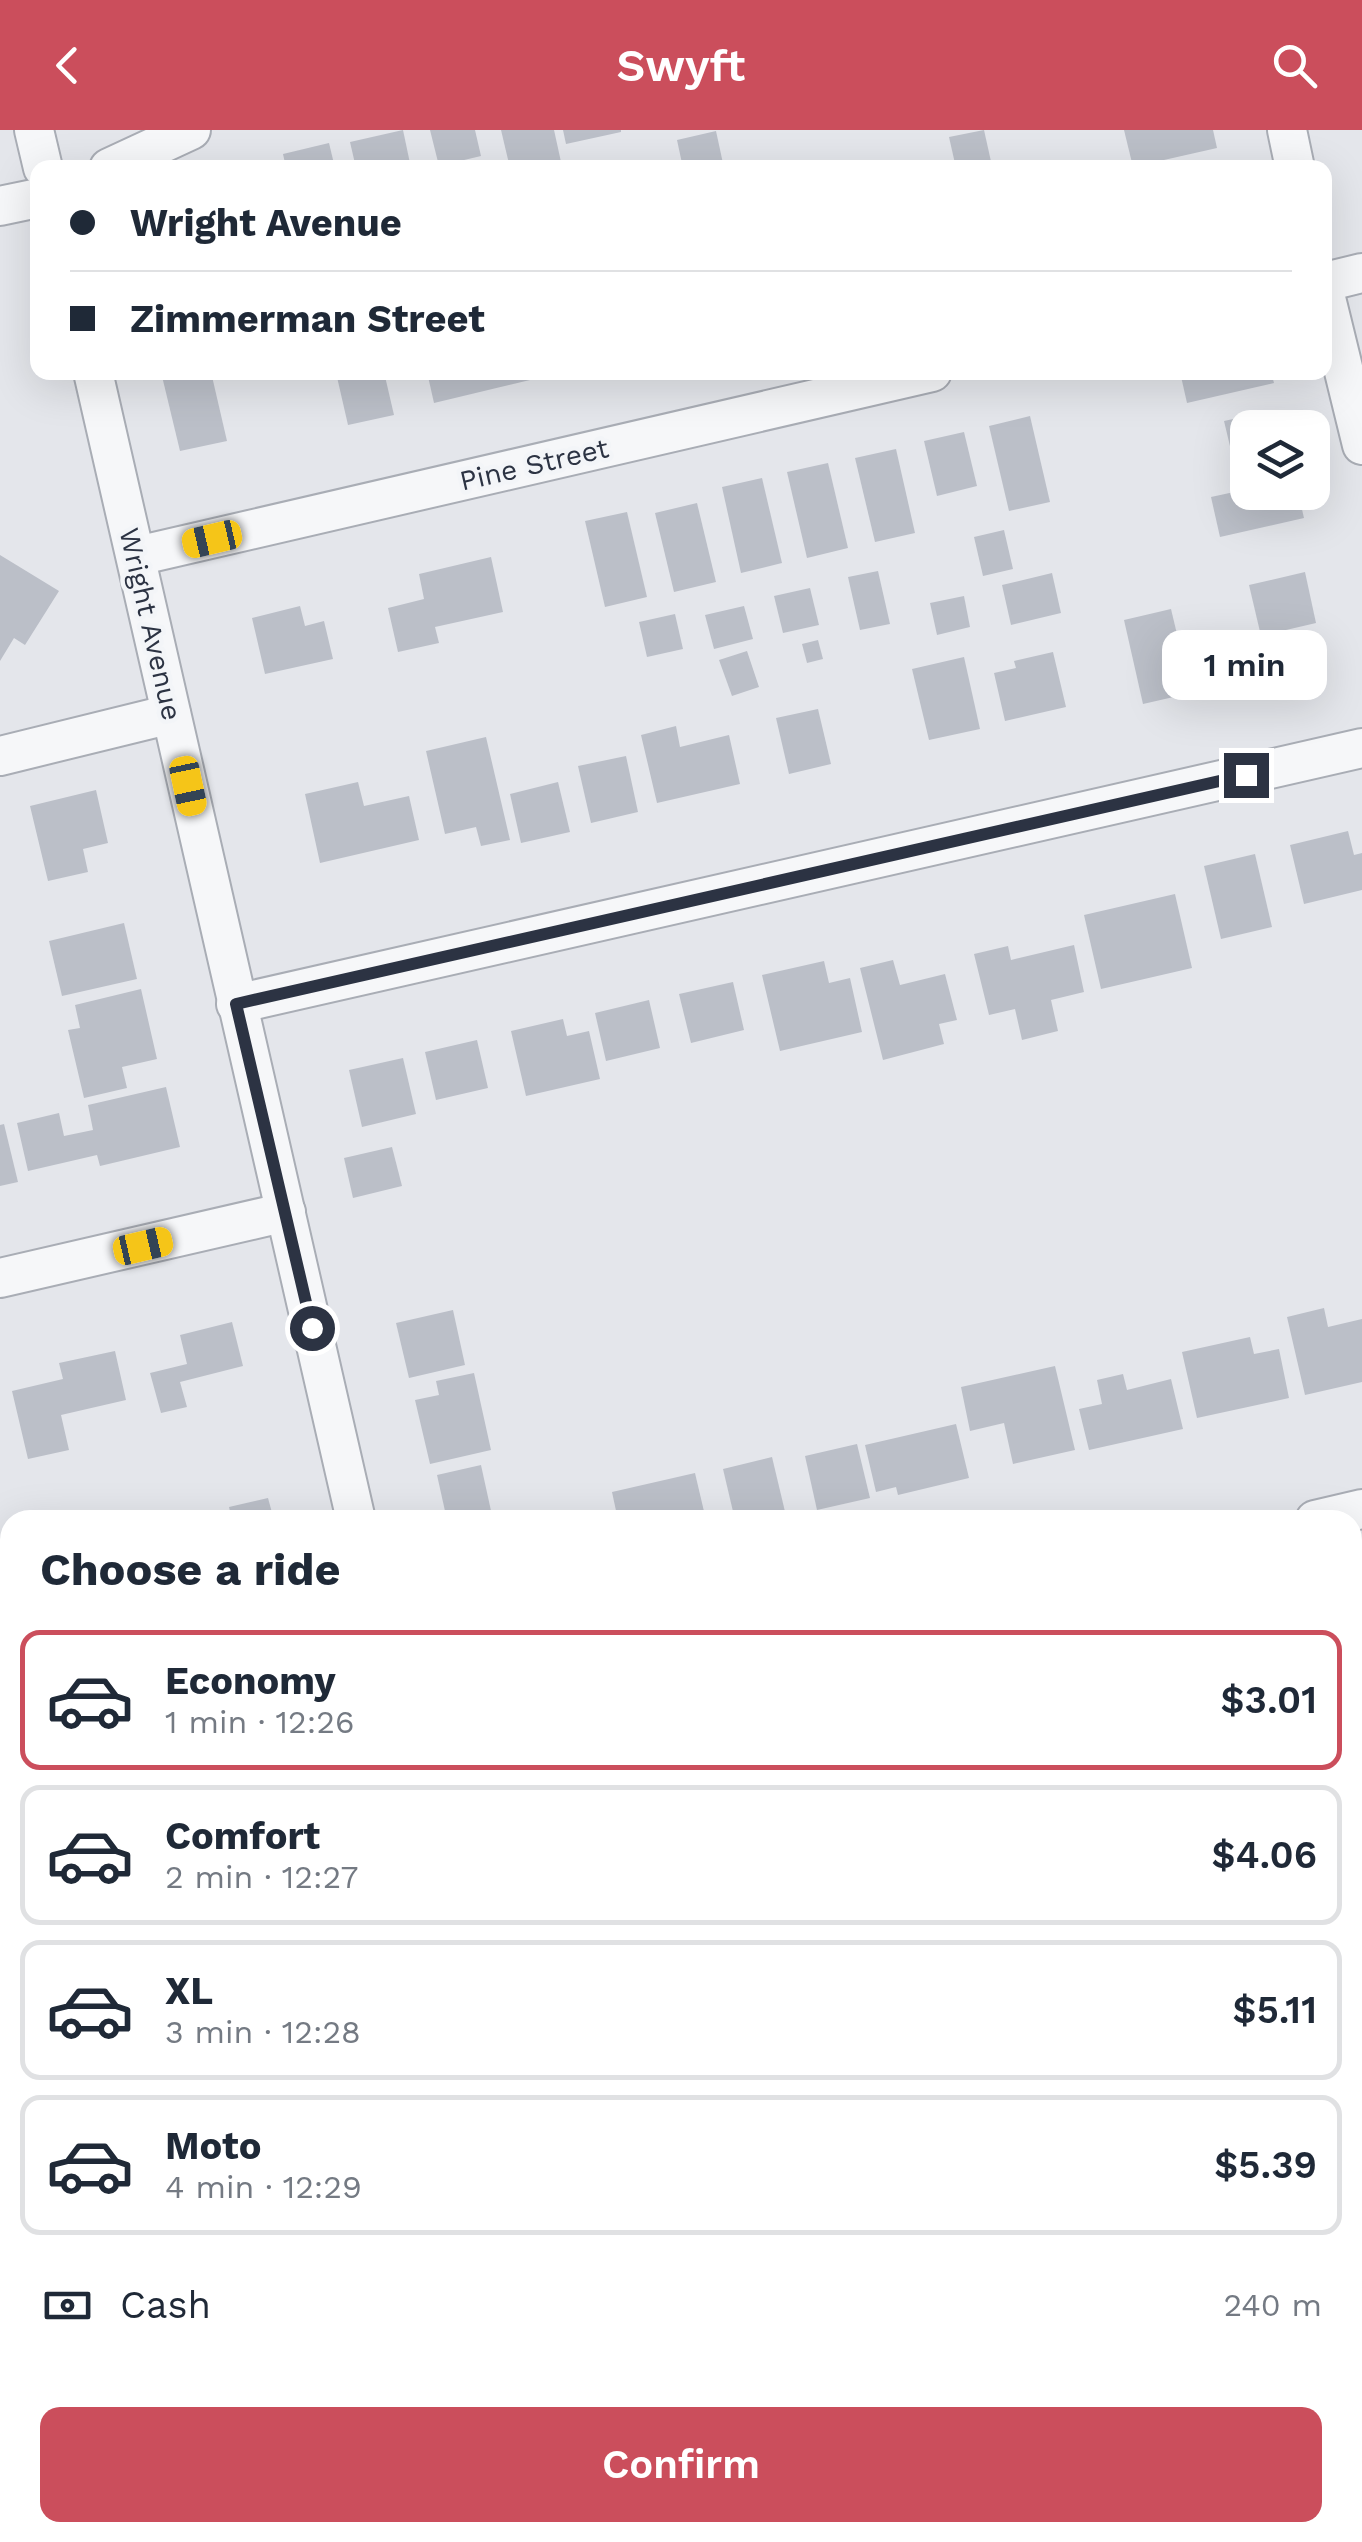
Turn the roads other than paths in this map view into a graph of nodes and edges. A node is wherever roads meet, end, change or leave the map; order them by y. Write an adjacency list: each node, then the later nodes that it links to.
1 (34, 130): 4 (street)
2 (190, 130): 5 (street)
3 (1286, 130): 6 (street)
4 (41, 160)
5 (126, 160)
6 (1293, 160)
7 (30, 200): 8 (street)
8 (0, 206)
9 (1362, 273): 10 (street)
10 (1332, 280)
11 (1332, 323): 14 (street)
12 (95, 380): 15 (street, Wright Avenue)
13 (897, 380): 15 (street, Pine Street)
14 (1362, 445)
15 (137, 556): 16 (street, Wright Avenue)
16 (171, 714): 18 (street); 19 (street, Wright Avenue)
17 (1362, 748): 19 (street)
18 (0, 756)
19 (236, 1004): 20 (street, Wright Avenue)
20 (286, 1212): 21 (street); 22 (street, Wright Avenue)
21 (0, 1278)
22 (354, 1510)

